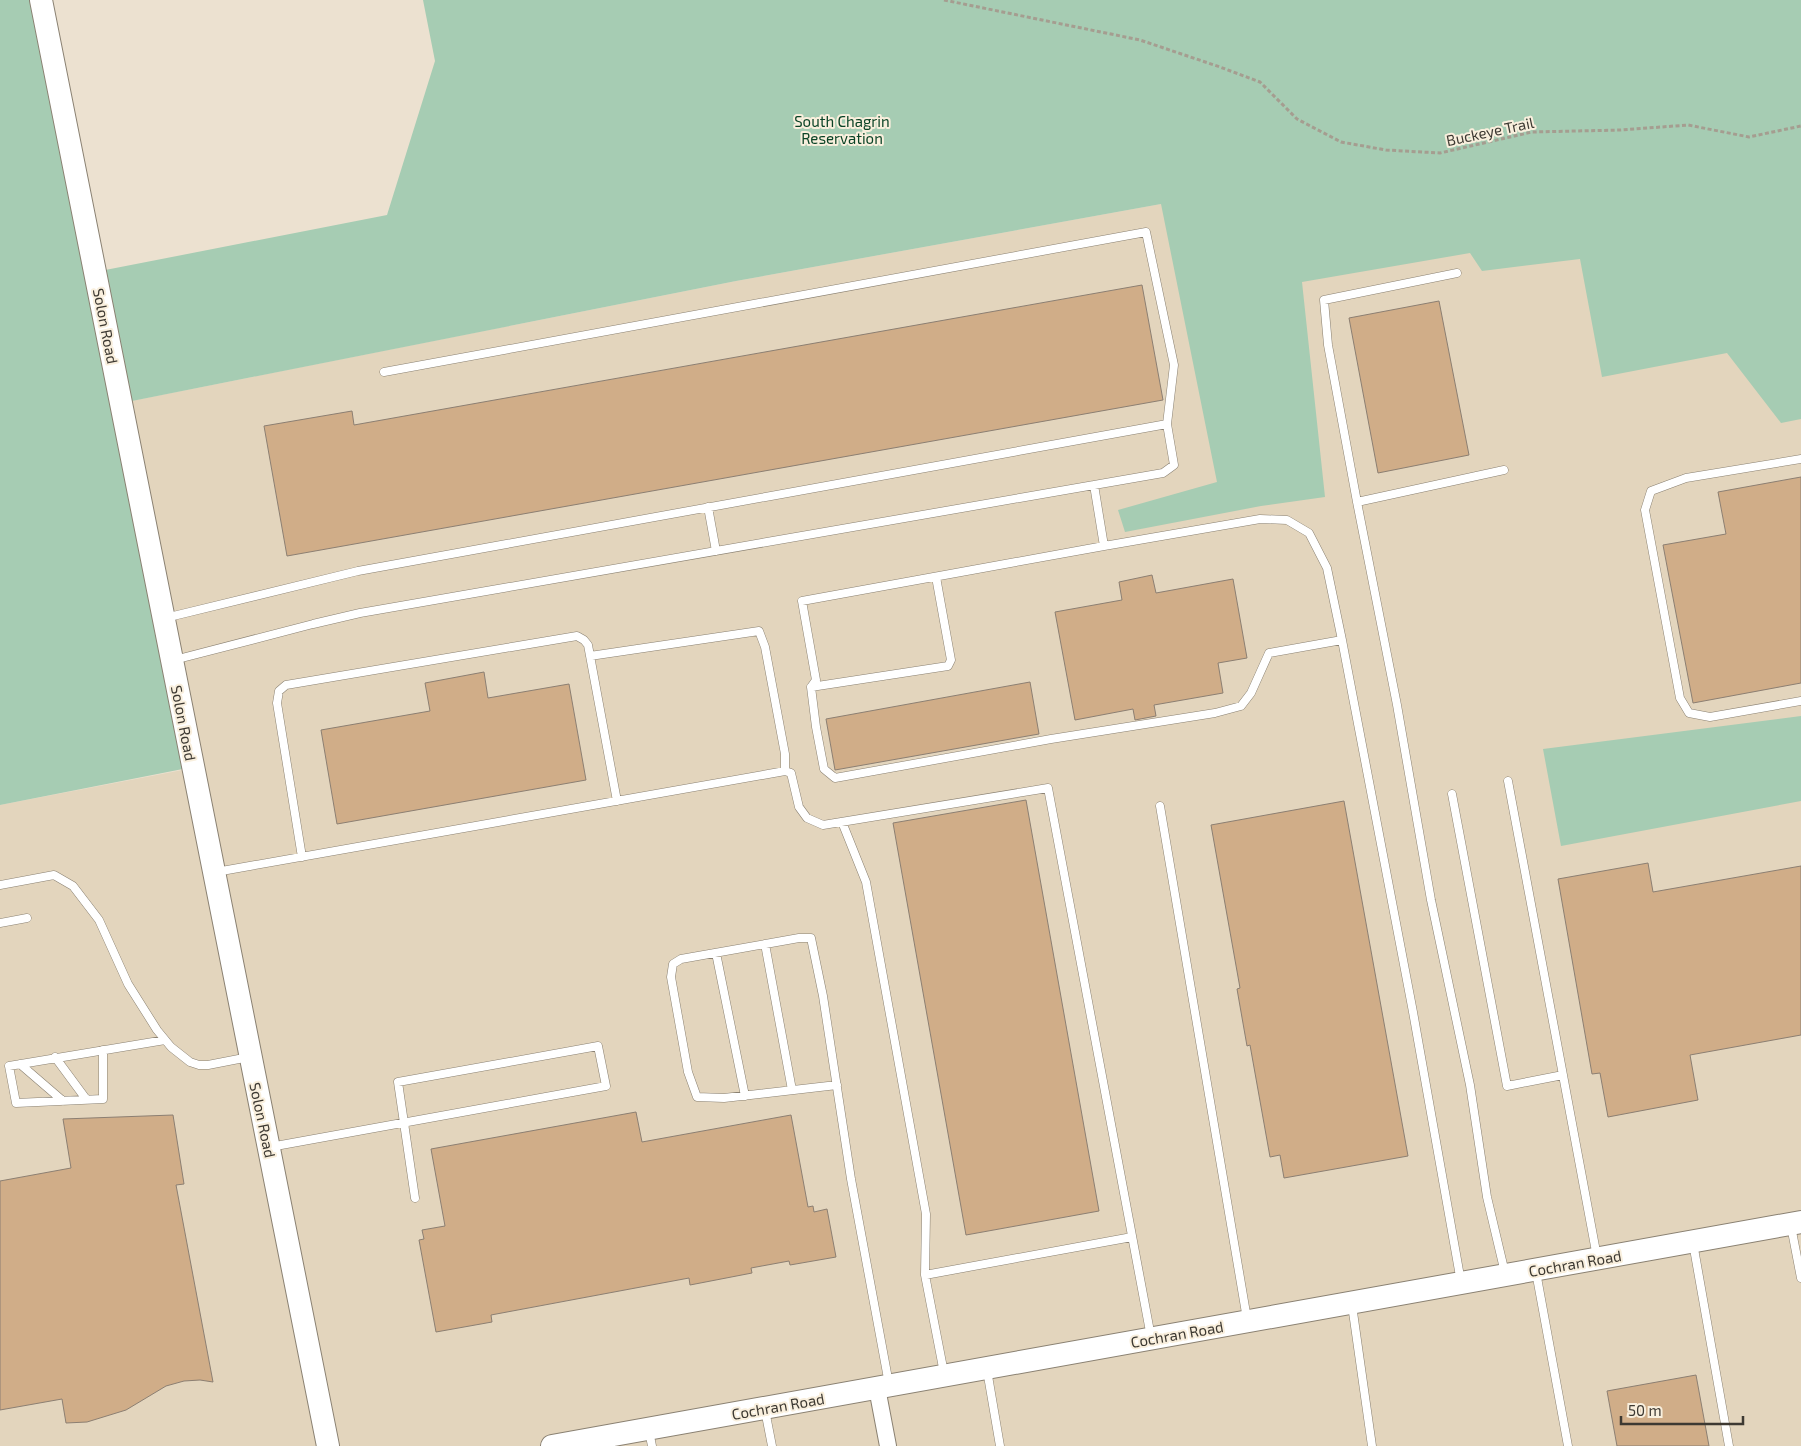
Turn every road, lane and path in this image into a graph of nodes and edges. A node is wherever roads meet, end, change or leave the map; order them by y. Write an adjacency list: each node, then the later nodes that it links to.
1 (41, 0): 15 (street, Solon Road)
2 (944, 0): 3 (path, Buckeye Trail)
3 (1801, 126)
4 (1457, 273): 10 (lane)
5 (384, 372): 6 (lane)
6 (1167, 424): 9 (lane); 11 (lane)
7 (1801, 459): 20 (lane)
8 (1504, 470): 10 (lane)
9 (1094, 485): 12 (lane); 13 (lane)
10 (1357, 502): 54 (lane)
11 (708, 507): 13 (lane); 15 (lane)
12 (1104, 546): 14 (lane); 16 (lane)
13 (716, 551): 18 (lane)
14 (936, 577): 19 (lane); 19 (lane)
15 (164, 618): 18 (street, Solon Road)
16 (1342, 640): 19 (lane); 56 (lane)
17 (590, 656): 21 (lane); 24 (lane); 27 (lane)
18 (172, 661): 28 (street, Solon Road)
19 (811, 687)
20 (1801, 701)
21 (785, 771): 24 (lane); 26 (lane)
22 (1508, 781): 39 (lane)
23 (1452, 794): 39 (lane)
24 (617, 801): 27 (lane)
25 (1160, 806): 58 (lane)
26 (842, 822): 49 (lane); 53 (lane)
27 (302, 857): 28 (lane)
28 (214, 873): 36 (street, Solon Road)
29 (0, 885): 34 (lane)
30 (27, 918): 31 (lane)
31 (0, 923)
32 (766, 944): 33 (lane); 40 (lane); 41 (lane)
33 (716, 952): 42 (lane); 42 (lane)
34 (165, 1040): 35 (lane); 36 (lane)
35 (103, 1050): 37 (lane); 43 (lane)
36 (250, 1056): 46 (street, Solon Road)
37 (55, 1058): 38 (lane); 43 (lane)
38 (20, 1064): 44 (lane); 44 (lane)
39 (1563, 1075): 51 (lane)
40 (837, 1085): 41 (lane); 62 (lane)
41 (792, 1090): 42 (lane)
42 (744, 1096)
43 (86, 1099): 44 (lane)
44 (63, 1100)
45 (404, 1123): 45 (lane); 46 (lane); 47 (lane)
46 (269, 1148): 66 (street, Solon Road)
47 (415, 1198)
48 (1796, 1223): 50 (street, Cochran Road); 55 (lane)
49 (1132, 1237): 53 (lane); 59 (lane)
50 (1693, 1242): 51 (street, Cochran Road); 73 (lane)
51 (1597, 1258): 52 (street, Cochran Road)
52 (1536, 1270): 54 (street, Cochran Road); 72 (lane)
53 (925, 1275): 61 (lane)
54 (1505, 1275): 56 (street, Cochran Road)
55 (1801, 1278)
56 (1462, 1283): 57 (street, Cochran Road)
57 (1352, 1303): 58 (street, Cochran Road); 71 (lane)
58 (1248, 1321): 59 (street, Cochran Road)
59 (1151, 1339): 60 (street, Cochran Road)
60 (986, 1368): 61 (street, Cochran Road); 70 (lane)
61 (944, 1376): 62 (street, Cochran Road)
62 (883, 1387): 63 (street, Cochran Road); 69 (street)
63 (765, 1408): 64 (street, Cochran Road); 68 (lane)
64 (650, 1437): 65 (street, Cochran Road)
65 (603, 1442): 67 (street, Cochran Road)
66 (328, 1446)
67 (552, 1446)
68 (772, 1446)
69 (888, 1446)
70 (1000, 1446)
71 (1372, 1446)
72 (1568, 1446)
73 (1729, 1446)

